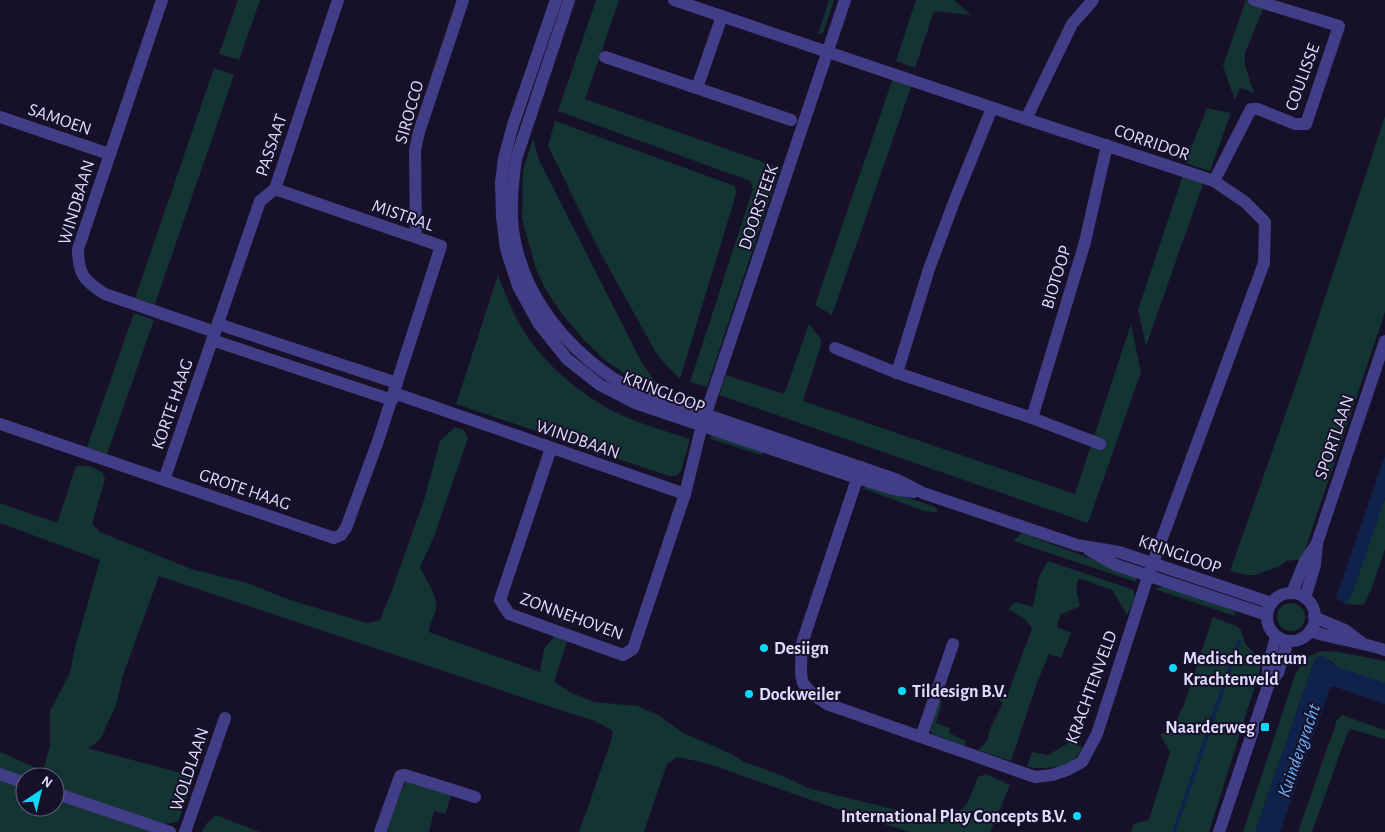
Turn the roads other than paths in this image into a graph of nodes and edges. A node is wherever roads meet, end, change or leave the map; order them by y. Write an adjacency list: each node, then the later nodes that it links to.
1 (162, 0): 19 (street, WINDBAAN)
2 (338, 0): 21 (street, PASSAAT)
3 (463, 0): 22 (street, SIROCCO)
4 (556, 0): 29 (street, KRINGLOOP)
5 (569, 0): 29 (street, KRINGLOOP)
6 (674, 0): 10 (street, CORRIDOR)
7 (845, 0): 11 (street, DOORSTEEK)
8 (1094, 0): 17 (street)
9 (1254, 0): 20 (street, COULISSE)
10 (722, 16): 11 (street, CORRIDOR); 13 (street)
11 (828, 52): 14 (street, CORRIDOR); 29 (street, DOORSTEEK)
12 (605, 57): 13 (street)
13 (697, 88): 16 (street)
14 (992, 108): 17 (street, CORRIDOR); 26 (street)
15 (0, 116): 19 (street, SAMOEN)
16 (791, 120)
17 (1026, 120): 18 (street, CORRIDOR)
18 (1107, 145): 20 (street, CORRIDOR); 28 (street, BIOTOOP)
19 (109, 154): 23 (street, WINDBAAN)
20 (1214, 181): 38 (street, CORRIDOR)
21 (275, 189): 22 (street, MISTRAL); 23 (street, PASSAAT)
22 (416, 237): 27 (street, MISTRAL)
23 (215, 332): 27 (street, WINDBAAN); 27 (street, WINDBAAN); 34 (street, KORTE HAAG)
24 (1385, 341): 36 (street, SPORTLAAN)
25 (835, 348): 26 (street)
26 (897, 373): 28 (street)
27 (394, 392): 32 (street, WINDBAAN); 34 (street, GROTE HAAG)
28 (1032, 418): 31 (street)
29 (704, 420): 33 (street, KRINGLOOP); 35 (street)
30 (0, 424): 34 (street, GROTE HAAG)
31 (1100, 444)
32 (551, 448): 35 (street, WINDBAAN); 35 (street, ZONNEHOVEN)
33 (859, 473): 37 (street, KRINGLOOP); 52 (street, KRACHTENVELD)
34 (164, 480)
35 (685, 494)
36 (1317, 543): 40 (street, SPORTLAAN); 41 (street, SPORTLAAN)
37 (1077, 544): 38 (street, KRINGLOOP); 39 (street, KRINGLOOP)
38 (1153, 563): 39 (street, KRACHTENVELD); 42 (street, KRINGLOOP)
39 (1148, 576): 42 (street, KRINGLOOP); 52 (street, KRACHTENVELD)
40 (1292, 593): 41 (street); 42 (street)
41 (1305, 598): 43 (street)
42 (1269, 609): 45 (street)
43 (1314, 617): 44 (street); 47 (street)
44 (1310, 631): 46 (street); 47 (street)
45 (1276, 636): 46 (street); 50 (street)
46 (1288, 641): 50 (street)
47 (1362, 643): 49 (street)
48 (952, 644): 52 (street)
49 (1385, 650)
50 (1269, 683): 60 (street)
51 (225, 718): 58 (street, WOLDLAAN)
52 (921, 737)
53 (0, 774): 54 (street)
54 (15, 779)
55 (65, 796): 57 (street, WOLDLAAN)
56 (475, 798): 59 (street)
57 (170, 832)
58 (186, 832)
59 (380, 832)
60 (1219, 832)

